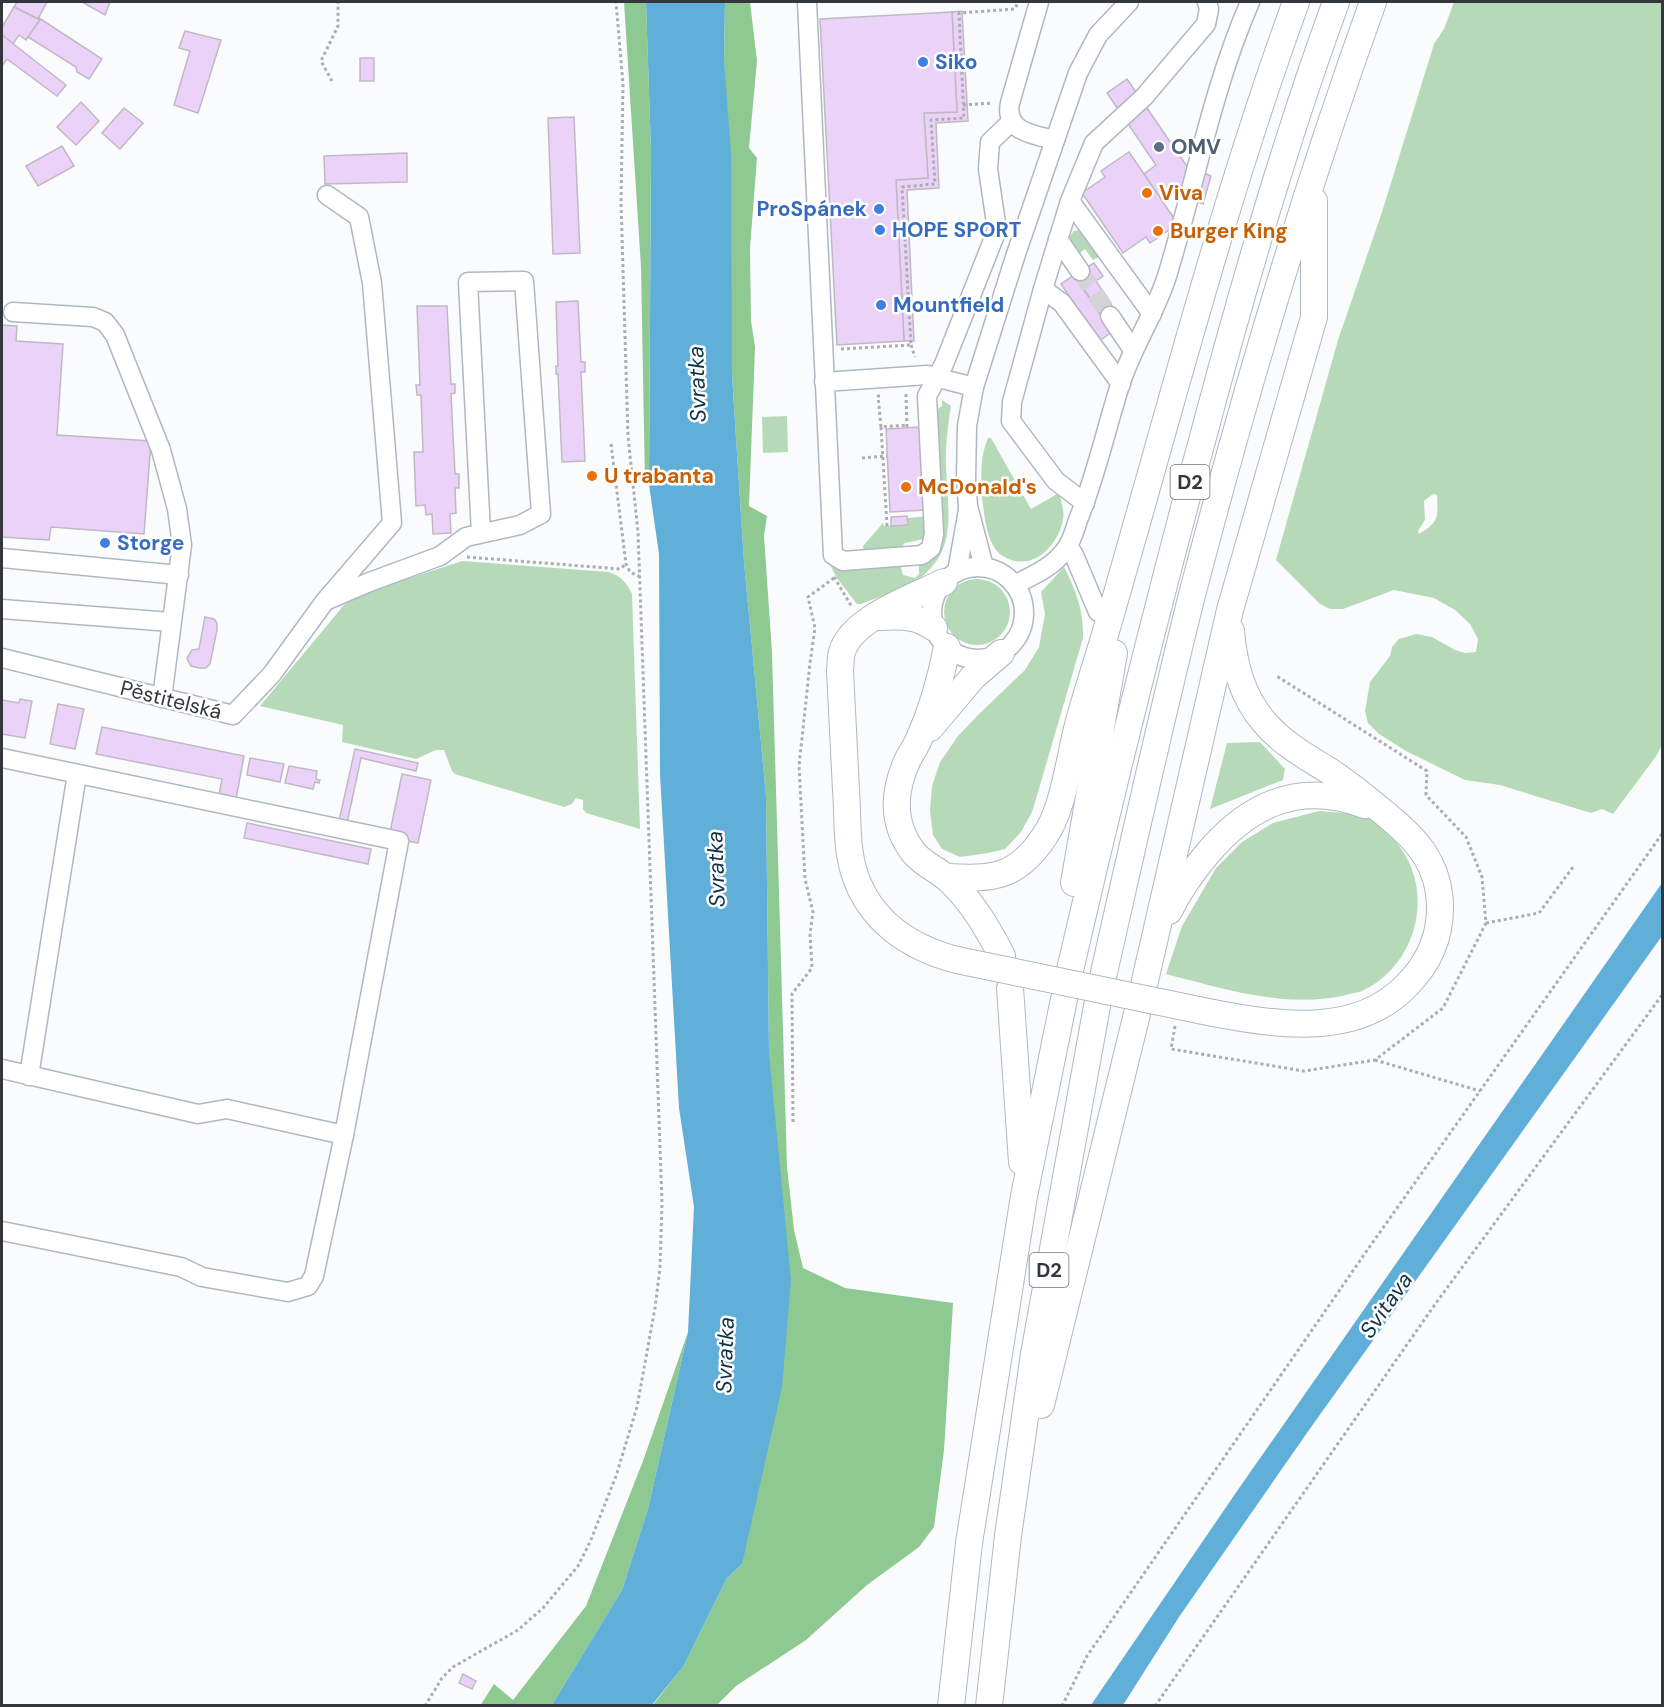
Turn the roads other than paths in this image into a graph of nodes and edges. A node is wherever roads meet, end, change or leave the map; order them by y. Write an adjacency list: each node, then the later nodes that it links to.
1 (807, 2): 22 (street)
2 (1039, 2): 9 (street)
3 (1129, 2): 10 (street)
4 (1208, 2): 13 (street)
5 (1250, 2): 18 (street)
6 (1296, 2): 32 (highway)
7 (1336, 2): 32 (highway, D2)
8 (1373, 2): 11 (highway, D2)
9 (1012, 121): 10 (street); 21 (street)
10 (1055, 140): 24 (street)
11 (1314, 177): 37 (highway); 51 (highway, D2)
12 (327, 195): 35 (street)
13 (1070, 201): 14 (street); 18 (street)
14 (1058, 238): 15 (street); 16 (street)
15 (1080, 271)
16 (1043, 289): 23 (street); 25 (street)
17 (13, 312): 31 (street)
18 (1152, 314): 20 (street)
19 (1110, 316): 20 (street)
20 (1133, 350): 23 (street)
21 (938, 377): 22 (street); 22 (street); 24 (street)
22 (824, 382)
23 (1120, 384): 25 (street)
24 (974, 387): 26 (street)
25 (1085, 503): 28 (street)
26 (968, 506): 30 (street); 33 (street)
27 (481, 533): 27 (street); 35 (street)
28 (1068, 546): 34 (street); 38 (street)
29 (2, 558): 31 (street)
30 (984, 567): 33 (street); 34 (street)
31 (179, 575): 40 (street)
32 (1122, 575): 49 (highway)
33 (950, 577): 39 (highway); 41 (street)
34 (1014, 585): 42 (street)
35 (325, 601): 44 (street, Pěstitelská)
36 (2, 609): 40 (street)
37 (1230, 610): 48 (highway); 48 (highway)
38 (1098, 612)
39 (873, 617): 41 (highway); 48 (highway, bridge)
40 (171, 622): 44 (street)
41 (941, 637): 42 (street); 45 (highway)
42 (1001, 653): 45 (highway)
43 (2, 658): 44 (street, Pěstitelská)
44 (162, 698)
45 (919, 739): 49 (highway)
46 (2, 758): 47 (street)
47 (77, 774): 57 (street); 58 (street)
48 (1383, 812)
49 (946, 877): 50 (highway)
50 (1002, 956)
51 (1103, 977)
52 (1010, 988): 59 (highway)
53 (1064, 999): 59 (highway, D2)
54 (1097, 1006): 61 (highway, D2)
55 (1137, 1014): 61 (highway)
56 (2, 1069): 57 (street)
57 (29, 1076): 58 (street)
58 (344, 1135): 60 (street)
59 (1024, 1196): 62 (highway, D2)
60 (2, 1231)
61 (1008, 1536): 63 (highway, D2)
62 (951, 1706)
63 (989, 1706)

